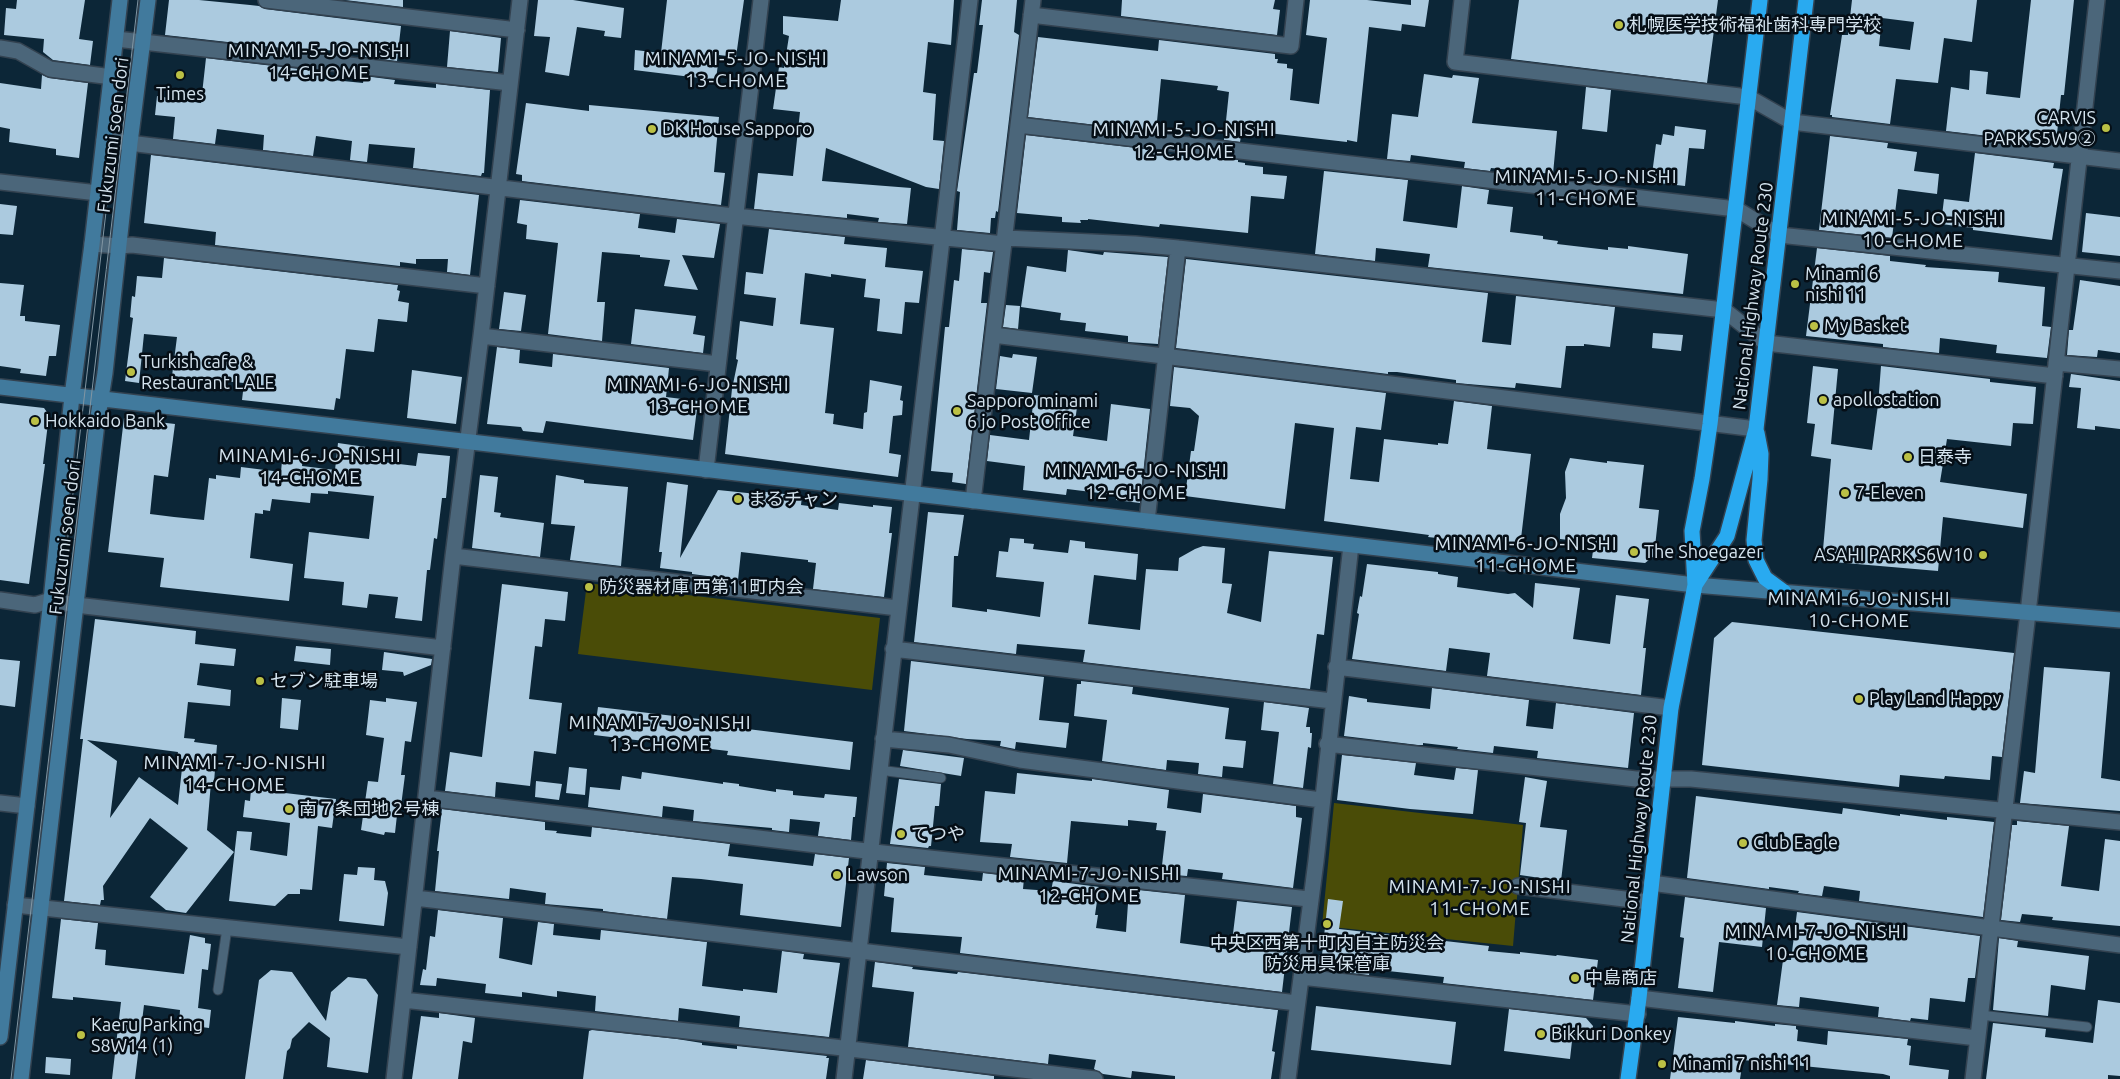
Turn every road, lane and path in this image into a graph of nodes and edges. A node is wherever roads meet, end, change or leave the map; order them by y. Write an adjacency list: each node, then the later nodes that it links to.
1 (120, 0): 14 (street, Fukuzumi soen dori)
2 (148, 0): 15 (street, Fukuzumi soen dori)
3 (266, 0): 13 (street)
4 (520, 0): 13 (street)
5 (761, 0): 30 (street)
6 (970, 0): 32 (street)
7 (1296, 0): 12 (street)
8 (1462, 0): 19 (street)
9 (1760, 0): 19 (highway, National Highway Route 230)
10 (1806, 0): 20 (highway, National Highway Route 230)
11 (2097, 0): 24 (street)
12 (1032, 7): 21 (street)
13 (517, 30): 18 (street)
14 (116, 39): 15 (street); 17 (street, Fukuzumi soen dori)
15 (142, 42): 18 (street); 23 (street, Fukuzumi soen dori)
16 (0, 48): 17 (street)
17 (112, 76): 22 (street, Fukuzumi soen dori)
18 (510, 83): 27 (street)
19 (1748, 98): 20 (street); 29 (highway, National Highway Route 230)
20 (1792, 122): 24 (street); 31 (highway, National Highway Route 230)
21 (1018, 125): 29 (street); 33 (street)
22 (104, 140): 23 (street); 28 (street, Fukuzumi soen dori)
23 (130, 143): 27 (street); 35 (street, Fukuzumi soen dori)
24 (2080, 157): 25 (street); 37 (street)
25 (2120, 161)
26 (0, 182): 28 (street)
27 (499, 188): 30 (street); 39 (street)
28 (98, 193): 34 (street, Fukuzumi soen dori)
29 (1736, 209): 31 (street); 40 (highway, National Highway Route 230)
30 (735, 216): 32 (street); 45 (street)
31 (1779, 235): 37 (street); 43 (highway, National Highway Route 230)
32 (942, 239): 33 (street); 55 (street)
33 (1004, 241): 36 (street); 41 (street)
34 (92, 244): 35 (street); 49 (street, Fukuzumi soen dori)
35 (119, 246): 39 (street); 50 (street, Fukuzumi soen dori)
36 (1178, 248): 40 (street); 44 (street)
37 (2068, 266): 38 (street); 47 (street)
38 (2120, 271)
39 (487, 286): 42 (street)
40 (1724, 310): 43 (street); 51 (highway, National Highway Route 230)
41 (993, 335): 44 (street); 56 (street)
42 (482, 336): 45 (street); 53 (street)
43 (1766, 343): 47 (street); 52 (highway, National Highway Route 230)
44 (1166, 356): 51 (street); 57 (street)
45 (718, 364): 54 (street)
46 (2120, 369): 47 (street)
47 (2056, 370): 66 (street)
48 (0, 387): 49 (street)
49 (72, 396): 50 (street); 63 (street, Fukuzumi soen dori)
50 (101, 399): 53 (street); 64 (street, Fukuzumi soen dori)
51 (1710, 424): 52 (street); 60 (highway, National Highway Route 230)
52 (1756, 429): 60 (highway, National Highway Route 230); 61 (highway)
53 (468, 442): 54 (street); 59 (street)
54 (706, 470): 55 (street)
55 (912, 494): 56 (street); 65 (street)
56 (973, 501): 57 (street)
57 (1147, 521): 58 (street)
58 (1351, 544): 60 (street); 70 (street)
59 (453, 556): 65 (street); 68 (street)
60 (1695, 585): 61 (street); 72 (highway, National Highway Route 230)
61 (1784, 592): 66 (street)
62 (0, 600): 63 (street)
63 (51, 600): 64 (street); 81 (street, Fukuzumi soen dori)
64 (76, 605): 68 (street); 91 (street, Fukuzumi soen dori)
65 (898, 608): 69 (street)
66 (2028, 613): 67 (street); 82 (street)
67 (2120, 620)
68 (443, 648): 78 (street)
69 (894, 649): 71 (street); 73 (street)
70 (1336, 667): 71 (street); 72 (street)
71 (1332, 701): 74 (street)
72 (1672, 708): 77 (highway, National Highway Route 230)
73 (883, 739): 75 (street); 79 (street)
74 (1328, 744): 77 (street); 79 (street)
75 (879, 770): 76 (lane); 84 (street)
76 (941, 778)
77 (1663, 779): 82 (street); 85 (highway, National Highway Route 230)
78 (426, 798): 84 (street); 87 (street)
79 (1321, 800): 88 (street)
80 (0, 803): 81 (street)
81 (27, 806): 90 (street, Fukuzumi soen dori)
82 (2004, 810): 83 (street); 93 (street)
83 (2120, 822)
84 (870, 851): 88 (street); 96 (street)
85 (1651, 883): 89 (highway, National Highway Route 230); 93 (street)
86 (1518, 886): 89 (street)
87 (415, 898): 95 (street); 96 (street)
88 (1310, 899): 98 (street)
89 (1649, 902): 100 (highway, National Highway Route 230)
90 (15, 905): 91 (street); 97 (street, Fukuzumi soen dori)
91 (41, 908): 92 (street); 109 (street, Fukuzumi soen dori)
92 (226, 928): 95 (street); 99 (lane)
93 (1990, 929): 94 (street); 104 (street)
94 (2120, 945)
95 (409, 948): 101 (street)
96 (859, 950): 102 (street); 108 (street)
97 (5, 953): 106 (street, Fukuzumi soen dori)
98 (1301, 977): 102 (street); 103 (street)
99 (218, 990)
100 (1640, 998): 103 (highway, National Highway Route 230); 107 (street)
101 (403, 1000): 108 (street); 110 (street)
102 (1297, 1002): 113 (street)
103 (1638, 1014): 114 (highway, National Highway Route 230)
104 (1980, 1015): 105 (lane); 107 (street)
105 (2087, 1027)
106 (0, 1037)
107 (1977, 1038): 115 (street)
108 (847, 1048): 111 (street); 112 (street)
109 (21, 1079)
110 (394, 1079)
111 (844, 1079)
112 (1095, 1079)
113 (1288, 1079)
114 (1628, 1079)
115 (1973, 1079)

